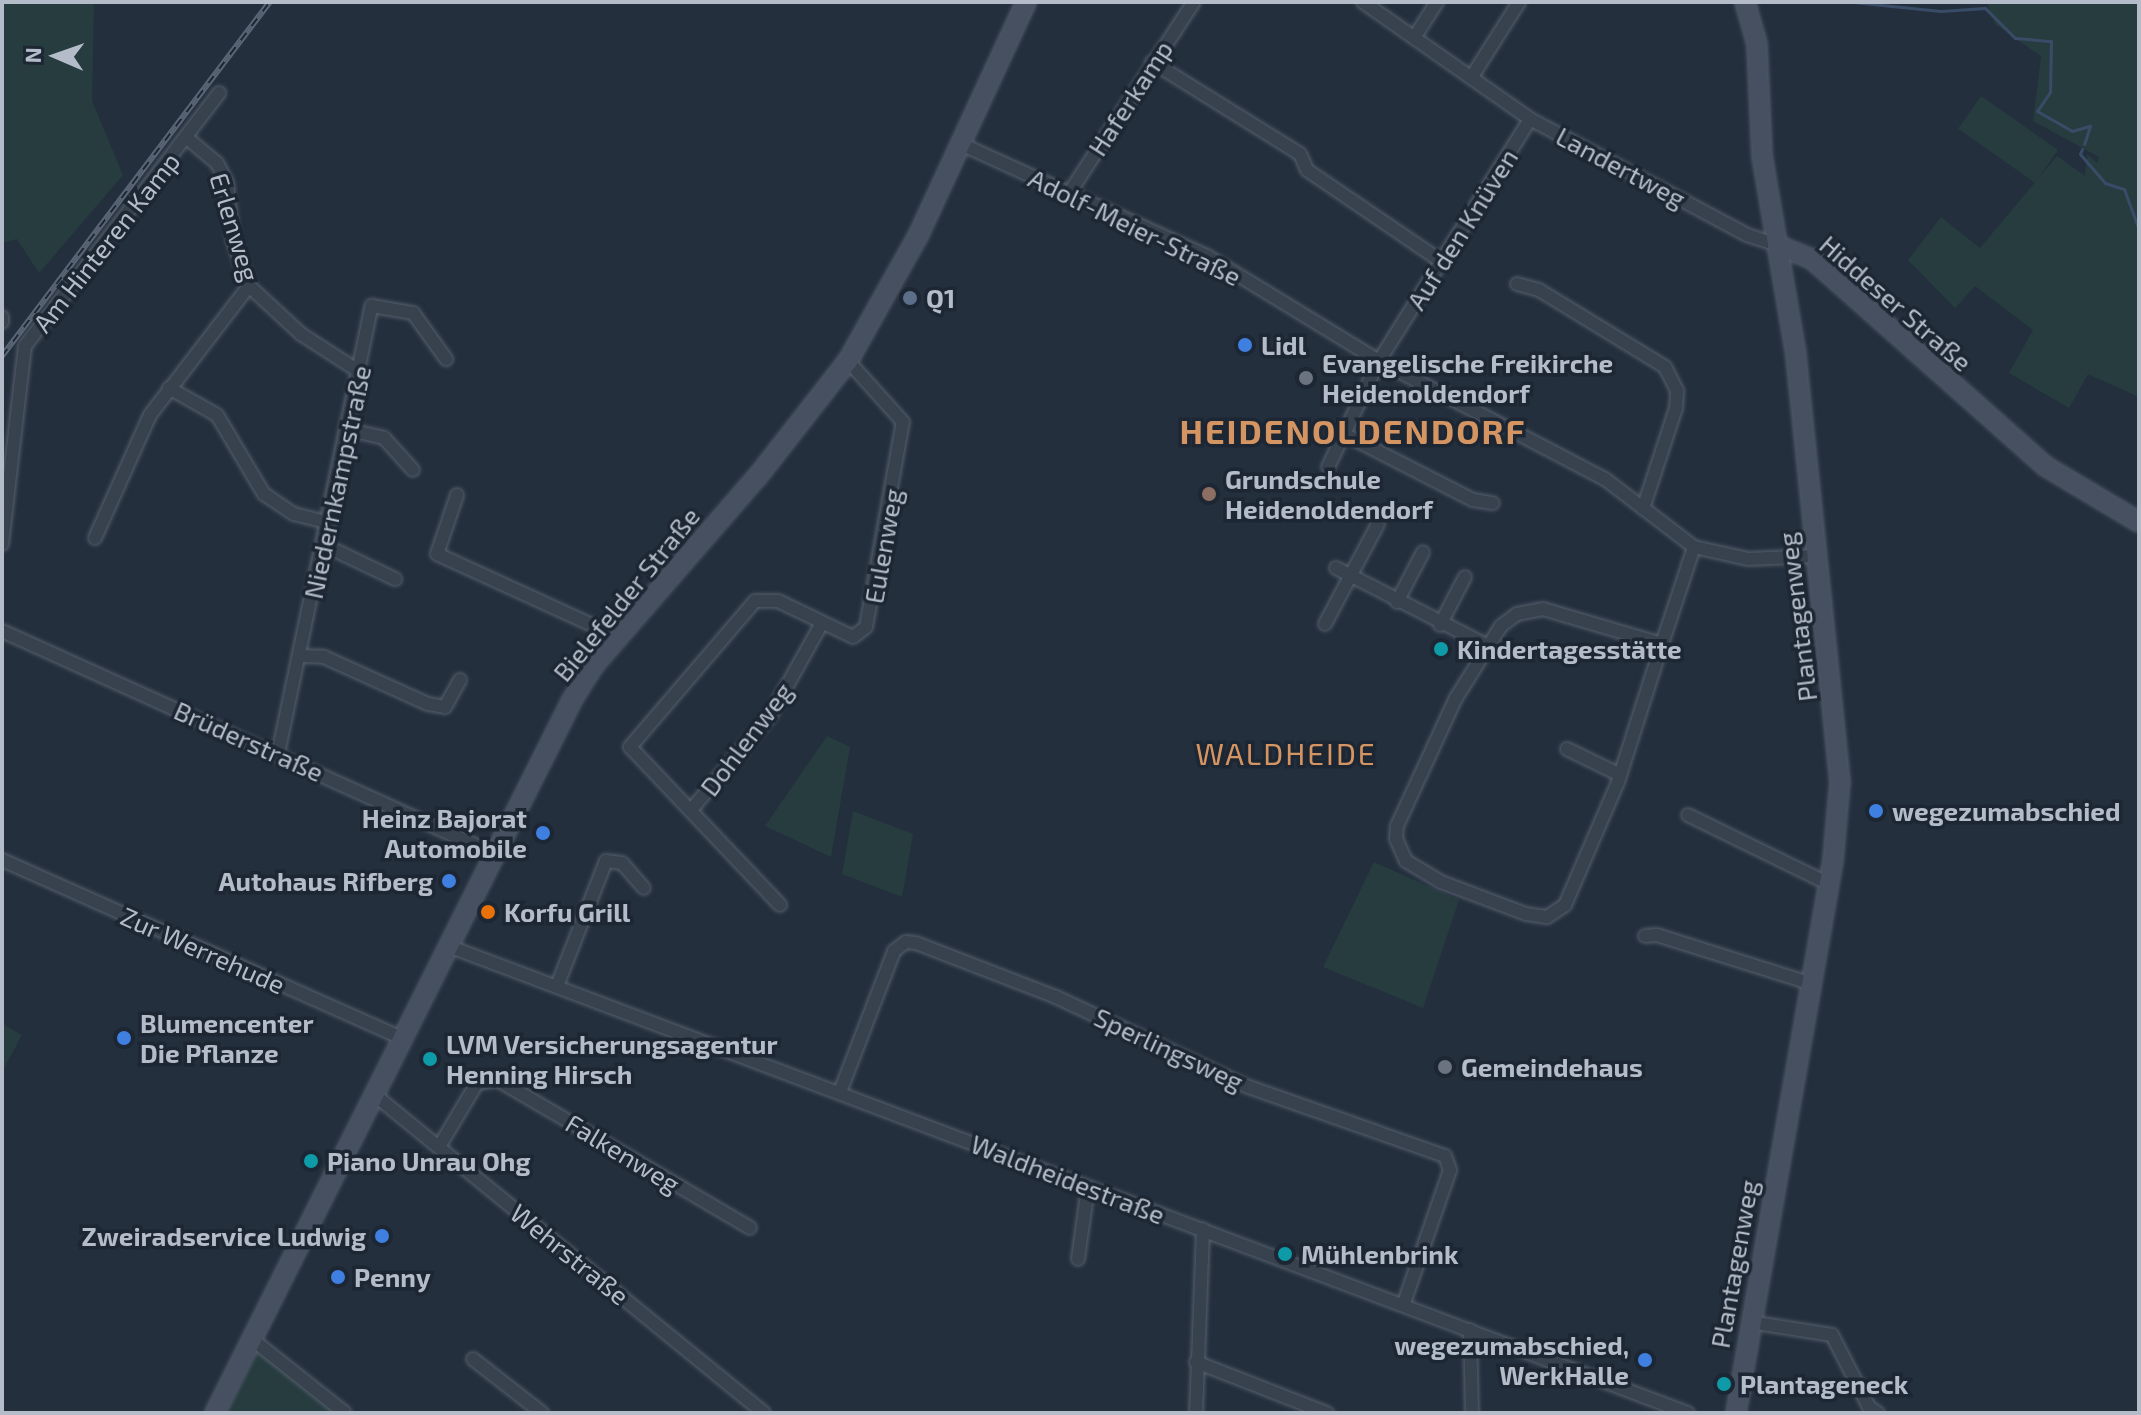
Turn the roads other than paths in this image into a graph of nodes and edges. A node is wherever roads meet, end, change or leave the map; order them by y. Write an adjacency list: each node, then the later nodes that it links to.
1 (1026, 2): 13 (main road, Bielefelder Straße)
2 (1194, 2): 8 (street, Haferkamp)
3 (1363, 2): 7 (street, Landertweg)
4 (1437, 2): 7 (street)
5 (1519, 2): 9 (street)
6 (1745, 2): 15 (main road, Hiddeser Straße)
7 (1414, 38): 9 (street, Landertweg)
8 (1152, 62): 14 (street, Haferkamp); 16 (street)
9 (1471, 78): 11 (street, Landertweg)
10 (219, 93): 12 (street, Am Hinteren Kamp)
11 (1530, 119): 15 (street, Landertweg); 16 (street, Auf den Knüven)
12 (187, 138): 18 (street, Erlenweg); 35 (street, Am Hinteren Kamp)
13 (961, 144): 14 (street, Adolf-Meier-Straße); 20 (main road, Bielefelder Straße)
14 (1068, 195): 21 (street, Adolf-Meier-Straße)
15 (1777, 245): 31 (main road, Hiddeser Straße); 39 (main road, Plantagenweg)
16 (1441, 261): 21 (street, Auf den Knüven)
17 (1517, 284): 30 (street)
18 (249, 286): 22 (street, Erlenweg); 23 (street)
19 (446, 359): 22 (street, Niedernkampstraße)
20 (848, 361): 45 (street, Eulenweg); 49 (main road, Bielefelder Straße)
21 (1379, 361): 25 (street, Auf den Knüven); 30 (street, Adolf-Meier-Straße)
22 (360, 372): 24 (street, Niedernkampstraße)
23 (169, 388): 32 (street); 34 (street)
24 (350, 430): 27 (street); 32 (street, Niedernkampstraße)
25 (1344, 434): 26 (street, Auf den Knüven); 29 (street)
26 (1328, 467)
27 (413, 470)
28 (457, 495): 49 (street)
29 (1493, 503)
30 (1643, 509): 37 (street, Adolf-Meier-Straße)
31 (2139, 522)
32 (329, 523): 36 (street, Niedernkampstraße)
33 (1378, 524): 41 (street)
34 (95, 538)
35 (2, 544)
36 (324, 545): 43 (street); 52 (street, Niedernkampstraße)
37 (1694, 547): 39 (street, Adolf-Meier-Straße); 50 (street)
38 (1423, 552): 44 (street)
39 (1814, 556): 61 (main road, Plantagenweg)
40 (1336, 568): 41 (street)
41 (1351, 577): 44 (street); 46 (street)
42 (1465, 577): 47 (street)
43 (395, 579)
44 (1397, 602): 47 (street)
45 (822, 623): 57 (street, Dohlenweg); 57 (street, Eulenweg)
46 (1325, 624)
47 (1440, 625): 51 (street)
48 (2, 631): 55 (street, Brüderstraße)
49 (618, 637): 59 (main road, Bielefelder Straße)
50 (1662, 644): 51 (street); 56 (street)
51 (1488, 646): 56 (street)
52 (300, 656): 53 (street); 55 (street, Niedernkampstraße)
53 (460, 680)
54 (1567, 749): 56 (street)
55 (278, 754): 59 (street, Brüderstraße)
56 (1620, 775)
57 (691, 810): 63 (street)
58 (1688, 815): 61 (street)
59 (495, 854): 65 (main road, Bielefelder Straße)
60 (2, 860): 68 (street, Zur Werrehude)
61 (1829, 884): 66 (main road, Plantagenweg)
62 (644, 888): 67 (street)
63 (780, 905)
64 (1645, 936): 66 (street)
65 (448, 946): 67 (street, Waldheidestraße); 68 (main road, Bielefelder Straße)
66 (1809, 983): 77 (main road, Plantagenweg)
67 (557, 986): 69 (street, Waldheidestraße)
68 (404, 1039): 70 (main road, Bielefelder Straße)
69 (840, 1092): 72 (street, Waldheidestraße); 76 (street, Sperlingsweg)
70 (376, 1096): 71 (street, Wehrstraße); 79 (main road, Bielefelder Straße)
71 (439, 1147): 73 (street, Falkenweg); 85 (street, Wehrstraße)
72 (1088, 1188): 74 (street, Waldheidestraße); 75 (street)
73 (750, 1228)
74 (1203, 1229): 76 (street, Waldheidestraße); 81 (street)
75 (1078, 1259)
76 (1404, 1303): 78 (street, Waldheidestraße)
77 (1750, 1322): 90 (main road, Plantagenweg); 91 (street)
78 (1470, 1330): 88 (street); 89 (street, Waldheidestraße)
79 (253, 1340): 82 (main road, Bielefelder Straße); 83 (street)
80 (473, 1359): 84 (street)
81 (1196, 1362): 86 (street); 87 (street)
82 (215, 1413)
83 (345, 1413)
84 (542, 1413)
85 (764, 1413)
86 (1196, 1413)
87 (1327, 1413)
88 (1472, 1413)
89 (1688, 1413)
90 (1736, 1413)
91 (1878, 1413)

